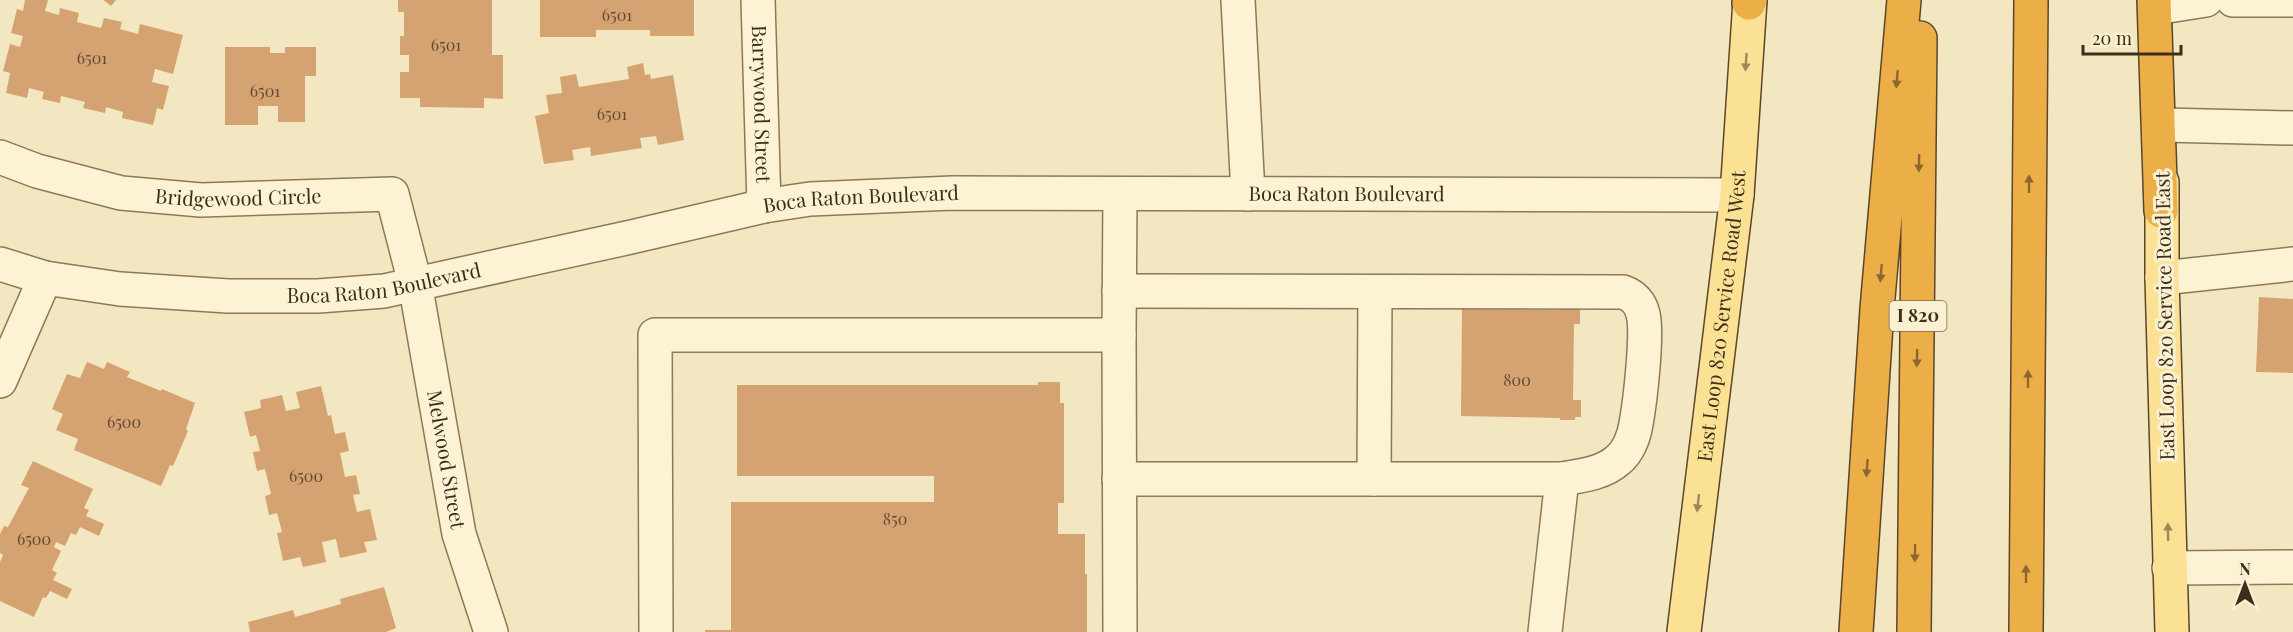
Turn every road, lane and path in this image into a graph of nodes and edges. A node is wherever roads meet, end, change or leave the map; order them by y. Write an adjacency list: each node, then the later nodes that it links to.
1 (758, 0): 17 (street, Barrywood Street)
2 (1238, 0): 15 (street)
3 (1904, 0): 38 (highway, one-way to 38)
4 (1921, 0): 39 (highway, I 820, one-way to 39)
5 (2031, 0): 40 (highway, one-way to 5)
6 (2206, 0): 10 (street)
7 (2233, 0): 8 (street)
8 (2293, 0)
9 (1750, 1): 16 (main road, East Loop 820 Service Road West, one-way to 16)
10 (2163, 2): 11 (main road, East Loop 820 Service Road East); 18 (highway)
11 (2164, 125): 12 (street); 18 (main road, East Loop 820 Service Road East)
12 (2293, 128)
13 (0, 157): 23 (street, Bridgewood Circle)
14 (1120, 194): 15 (street, Boca Raton Boulevard); 17 (street, Boca Raton Boulevard); 24 (street)
15 (1248, 194): 16 (street, Boca Raton Boulevard)
16 (1737, 195): 37 (main road, East Loop 820 Service Road West, one-way to 37)
17 (764, 206): 23 (street, Boca Raton Boulevard)
18 (2162, 211): 22 (main road, East Loop 820 Service Road East)
19 (0, 264): 21 (street, Boca Raton Boulevard)
20 (2293, 264): 22 (street)
21 (45, 278): 23 (street, Boca Raton Boulevard); 27 (street)
22 (2162, 278): 32 (main road, East Loop 820 Service Road East, one-way to 22)
23 (415, 283): 33 (street, Melwood Street)
24 (1119, 291): 25 (street); 26 (street)
25 (1375, 292): 29 (street); 30 (street)
26 (1119, 335): 28 (street); 34 (street)
27 (0, 381)
28 (1119, 479): 29 (street); 35 (street)
29 (1374, 479): 30 (street)
30 (1562, 479): 36 (street)
31 (2293, 567): 32 (street)
32 (2169, 568): 41 (main road, East Loop 820 Service Road East)
33 (490, 632)
34 (656, 632)
35 (1120, 632)
36 (1545, 632)
37 (1684, 632)
38 (1856, 632)
39 (1914, 632)
40 (2026, 632)
41 (2172, 632)

